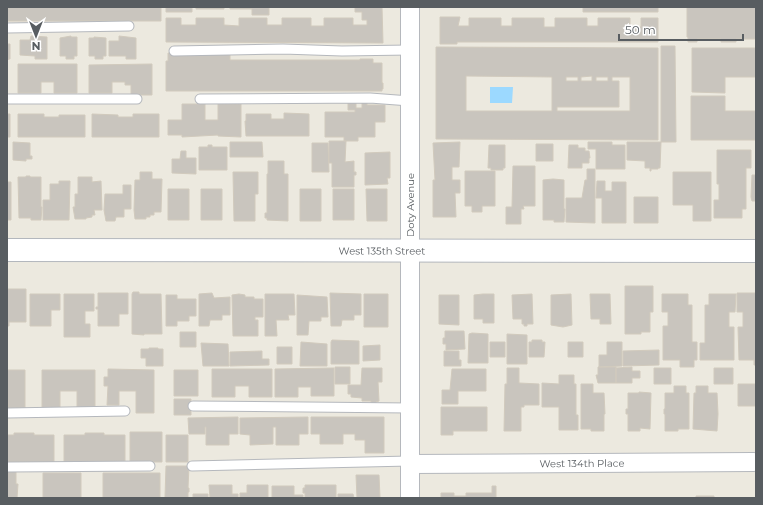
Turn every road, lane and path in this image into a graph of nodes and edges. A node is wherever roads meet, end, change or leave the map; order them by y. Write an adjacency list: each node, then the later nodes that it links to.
1 (410, 7): 4 (street, Doty Avenue)
2 (129, 26): 3 (lane)
3 (7, 28)
4 (410, 50): 5 (lane); 9 (street, Doty Avenue)
5 (174, 51)
6 (7, 98): 7 (lane)
7 (137, 99)
8 (200, 99): 9 (lane)
9 (410, 101): 11 (street, Doty Avenue)
10 (7, 250): 11 (street, West 135th Street)
11 (410, 251): 12 (street, West 135th Street); 14 (street, Doty Avenue)
12 (756, 251)
13 (194, 406): 14 (lane)
14 (410, 408): 17 (street, Doty Avenue)
15 (125, 412): 16 (lane)
16 (7, 413)
17 (410, 462): 18 (street, West 134th Place); 20 (lane); 22 (street, Doty Avenue)
18 (754, 462)
19 (150, 466): 21 (lane)
20 (192, 466)
21 (7, 467)
22 (410, 498)

